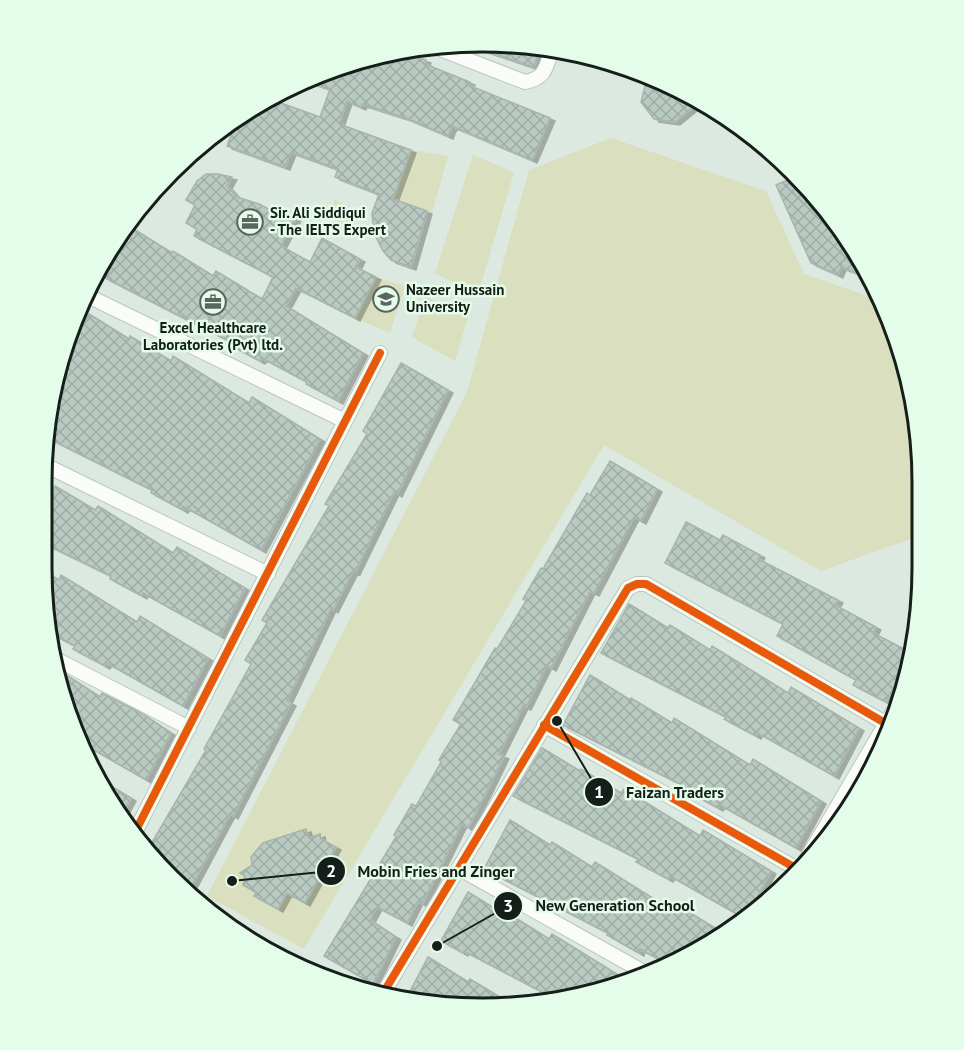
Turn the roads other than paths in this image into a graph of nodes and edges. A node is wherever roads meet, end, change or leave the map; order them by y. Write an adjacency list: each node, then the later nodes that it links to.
1 (452, 53): 2 (street)
2 (549, 58)
3 (94, 299): 5 (street)
4 (380, 353): 5 (street)
5 (345, 421): 7 (street)
6 (53, 469): 7 (street)
7 (268, 574): 11 (street)
8 (63, 663): 11 (street)
9 (883, 722): 10 (street)
10 (544, 725): 15 (street); 16 (street)
11 (189, 728): 14 (street)
12 (876, 739): 13 (street)
13 (826, 824)
14 (138, 825)
15 (792, 865)
16 (460, 869): 17 (street); 18 (street)
17 (637, 968)
18 (387, 987)

